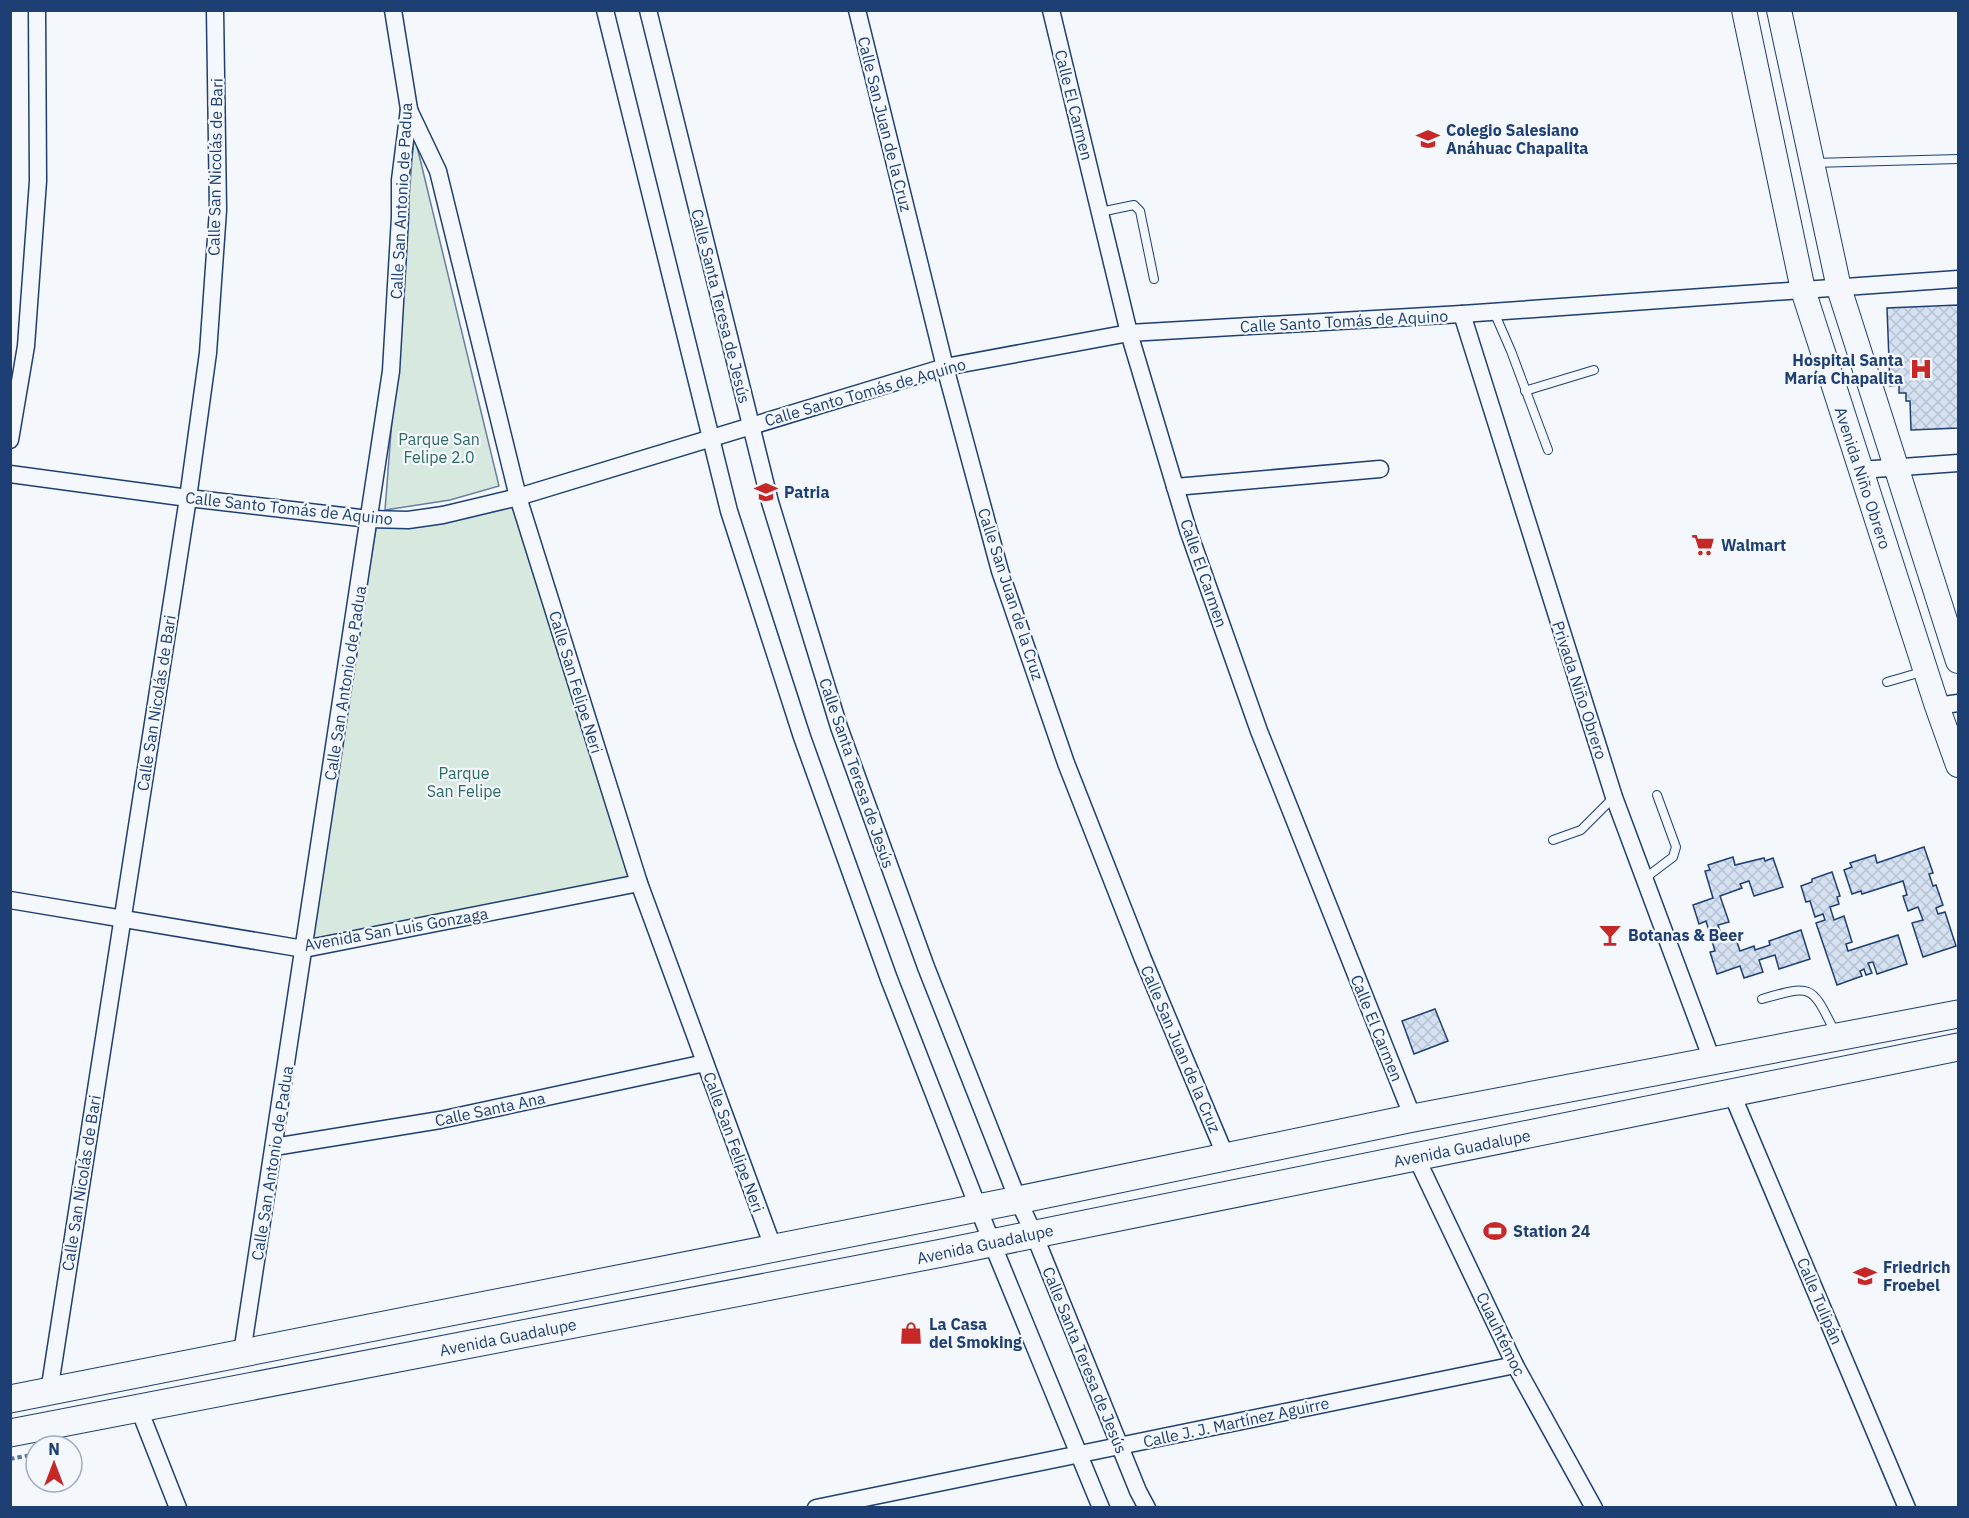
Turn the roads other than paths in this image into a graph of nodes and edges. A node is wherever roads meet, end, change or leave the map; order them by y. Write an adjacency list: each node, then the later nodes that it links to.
1 (37, 10): 26 (street)
2 (215, 10): 35 (street, Calle San Nicolás de Bari)
3 (393, 10): 10 (street, Calle San Antonio de Padua)
4 (605, 10): 25 (street)
5 (648, 10): 24 (street, Calle Santa Teresa de Jesús)
6 (857, 10): 21 (street, Calle San Juan de la Cruz)
7 (1051, 10): 13 (street, Calle El Carmen)
8 (1744, 10): 17 (main road, Avenida Niño Obrero)
9 (1779, 10): 12 (main road)
10 (409, 109): 34 (street, Calle San Felipe Neri); 36 (street, Calle San Antonio de Padua)
11 (1959, 159): 12 (lane)
12 (1812, 163): 16 (main road)
13 (1100, 212): 14 (lane); 20 (street, Calle El Carmen)
14 (1154, 279)
15 (1959, 279): 16 (street, Calle Santo Tomás de Aquino)
16 (1839, 288): 17 (street, Calle Santo Tomás de Aquino); 29 (main road)
17 (1803, 290): 18 (street, Calle Santo Tomás de Aquino); 31 (main road, Avenida Niño Obrero)
18 (1494, 312): 19 (street, Calle Santo Tomás de Aquino); 23 (lane)
19 (1462, 314): 20 (street, Calle Santo Tomás de Aquino); 43 (street, Privada Niño Obrero)
20 (1129, 333): 21 (street, Calle Santo Tomás de Aquino); 33 (street, Calle El Carmen)
21 (945, 367): 24 (street, Calle Santo Tomás de Aquino); 59 (street, Calle San Juan de la Cruz)
22 (1594, 370): 23 (lane)
23 (1525, 391): 27 (lane)
24 (751, 425): 25 (street, Calle Santo Tomás de Aquino); 61 (street, Calle Santa Teresa de Jesús)
25 (710, 437): 34 (street, Calle Santo Tomás de Aquino); 62 (street)
26 (10, 440)
27 (1548, 450)
28 (1959, 463): 29 (street)
29 (1897, 468): 31 (street); 37 (main road)
30 (1380, 469): 33 (street)
31 (1860, 470): 38 (main road, Avenida Niño Obrero)
32 (10, 474): 35 (street, Calle Santo Tomás de Aquino)
33 (1175, 487): 57 (street, Calle El Carmen)
34 (518, 497): 36 (street, Calle Santo Tomás de Aquino); 46 (street, Calle San Felipe Neri)
35 (188, 498): 36 (street, Calle Santo Tomás de Aquino); 48 (street, Calle San Nicolás de Bari)
36 (369, 519): 49 (street, Calle San Antonio de Padua)
37 (1959, 661)
38 (1926, 671): 39 (lane); 40 (main road, Avenida Niño Obrero)
39 (1887, 682)
40 (1948, 704): 41 (main road, Avenida Niño Obrero)
41 (1959, 765)
42 (1656, 795): 45 (lane)
43 (1614, 796): 44 (lane); 45 (street, Privada Niño Obrero)
44 (1553, 840)
45 (1644, 879): 54 (street, Privada Niño Obrero)
46 (639, 883): 49 (street, Avenida San Luis Gonzaga); 55 (street, Calle San Felipe Neri)
47 (10, 900): 48 (street, Avenida San Luis Gonzaga)
48 (123, 918): 49 (street, Avenida San Luis Gonzaga); 68 (street, Calle San Nicolás de Bari)
49 (304, 949): 58 (street, Calle San Antonio de Padua)
50 (1762, 999): 52 (lane)
51 (1959, 1014): 52 (main road)
52 (1837, 1037): 54 (main road)
53 (1959, 1047): 56 (main road, Avenida Guadalupe)
54 (1712, 1060): 57 (main road)
55 (705, 1063): 58 (street, Calle Santa Ana); 65 (street, Calle San Felipe Neri)
56 (1732, 1094): 60 (main road, Avenida Guadalupe); 79 (street, Calle Tulipán)
57 (1413, 1118): 59 (main road)
58 (274, 1147): 66 (street, Calle San Antonio de Padua)
59 (1226, 1157): 61 (main road)
60 (1416, 1157): 63 (main road, Avenida Guadalupe); 67 (street, Cuauhtémoc)
61 (1018, 1200): 62 (main road); 63 (street, Calle Santa Teresa de Jesús)
62 (978, 1207): 64 (street); 65 (main road)
63 (1034, 1234): 64 (main road, Avenida Guadalupe); 72 (street, Calle Santa Teresa de Jesús)
64 (992, 1243): 70 (main road, Avenida Guadalupe); 73 (street)
65 (773, 1247): 66 (main road)
66 (242, 1353): 68 (main road)
67 (1515, 1365): 72 (street, Calle J. J. Martínez Aguirre); 78 (street, Cuauhtémoc)
68 (49, 1392): 69 (main road)
69 (10, 1399)
70 (139, 1409): 71 (main road, Avenida Guadalupe); 74 (street)
71 (10, 1433)
72 (1120, 1446): 73 (street, Calle J. J. Martínez Aguirre); 77 (street, Calle Santa Teresa de Jesús)
73 (1079, 1454): 75 (street, Calle J. J. Martínez Aguirre); 76 (street)
74 (178, 1508)
75 (816, 1508)
76 (1101, 1508)
77 (1147, 1508)
78 (1594, 1508)
79 (1907, 1508)

